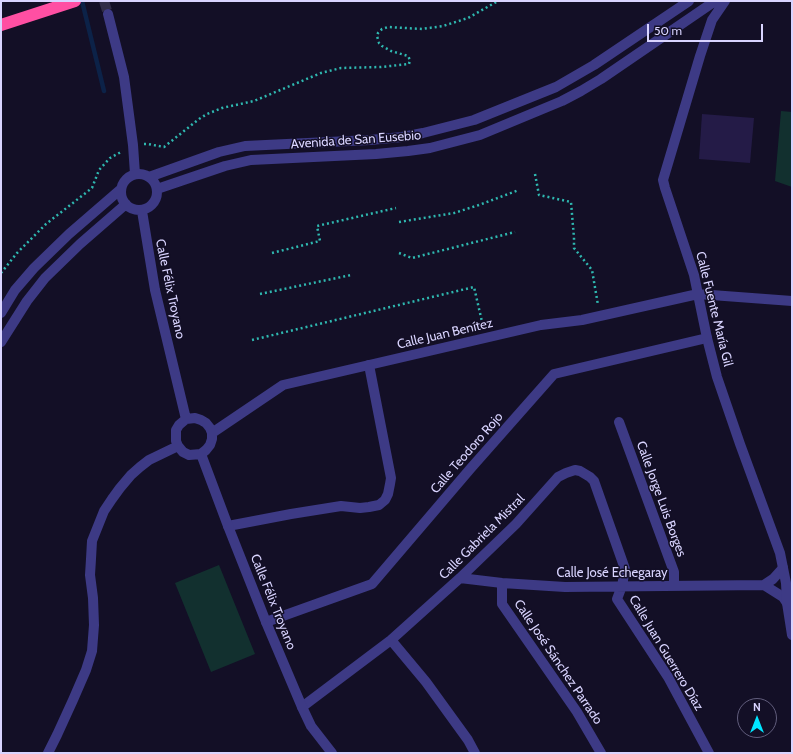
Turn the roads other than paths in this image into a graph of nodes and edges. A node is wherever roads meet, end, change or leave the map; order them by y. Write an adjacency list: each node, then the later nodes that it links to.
1 (75, 1): 6 (highway)
2 (689, 1): 8 (street, Avenida de San Eusebio)
3 (715, 1): 10 (street, Avenida de San Eusebio)
4 (725, 1): 13 (street, Calle Fuente María Gil)
5 (108, 14): 7 (street)
6 (1, 24)
7 (135, 174): 8 (street); 9 (street)
8 (149, 177): 10 (street)
9 (121, 189): 11 (street); 15 (street)
10 (157, 189): 12 (street)
11 (126, 204): 12 (street); 17 (street)
12 (142, 211): 19 (street, Calle Félix Troyano)
13 (698, 294): 14 (street, Calle Juan Benítez); 16 (street, Calle Fuente María Gil); 18 (street, Calle Juan Benítez)
14 (792, 301)
15 (1, 313)
16 (707, 338): 25 (street, Calle Fuente María Gil); 32 (street, Calle Teodoro Rojo)
17 (1, 342)
18 (369, 365): 21 (street, Calle Juan Benítez); 24 (street)
19 (186, 419): 21 (street); 22 (street)
20 (619, 422): 30 (street, Calle Jorge Luis Borges)
21 (212, 433): 23 (street)
22 (178, 446): 23 (street); 36 (street)
23 (201, 454): 24 (street, Calle Félix Troyano)
24 (228, 526): 32 (street, Calle Félix Troyano)
25 (783, 568): 28 (street); 31 (street, Calle Fuente María Gil)
26 (460, 578): 27 (street, Calle José Echegaray); 29 (street, Calle Gabriela Mistral); 34 (street, Calle Gabriela Mistral)
27 (502, 583): 29 (street, Calle José Echegaray); 39 (street, Calle José Sánchez Parrado)
28 (764, 585): 30 (street, Calle José Echegaray); 31 (street)
29 (622, 586): 30 (street, Calle José Echegaray); 40 (street, Calle Juan Guerrero Díaz)
30 (674, 586)
31 (787, 603): 33 (street, Calle Fuente María Gil)
32 (266, 622): 35 (street, Calle Félix Troyano)
33 (792, 635)
34 (391, 640): 35 (street, Calle Gabriela Mistral); 38 (street)
35 (302, 706): 37 (street, Calle Félix Troyano)
36 (48, 753)
37 (332, 753)
38 (475, 753)
39 (601, 753)
40 (709, 753)

